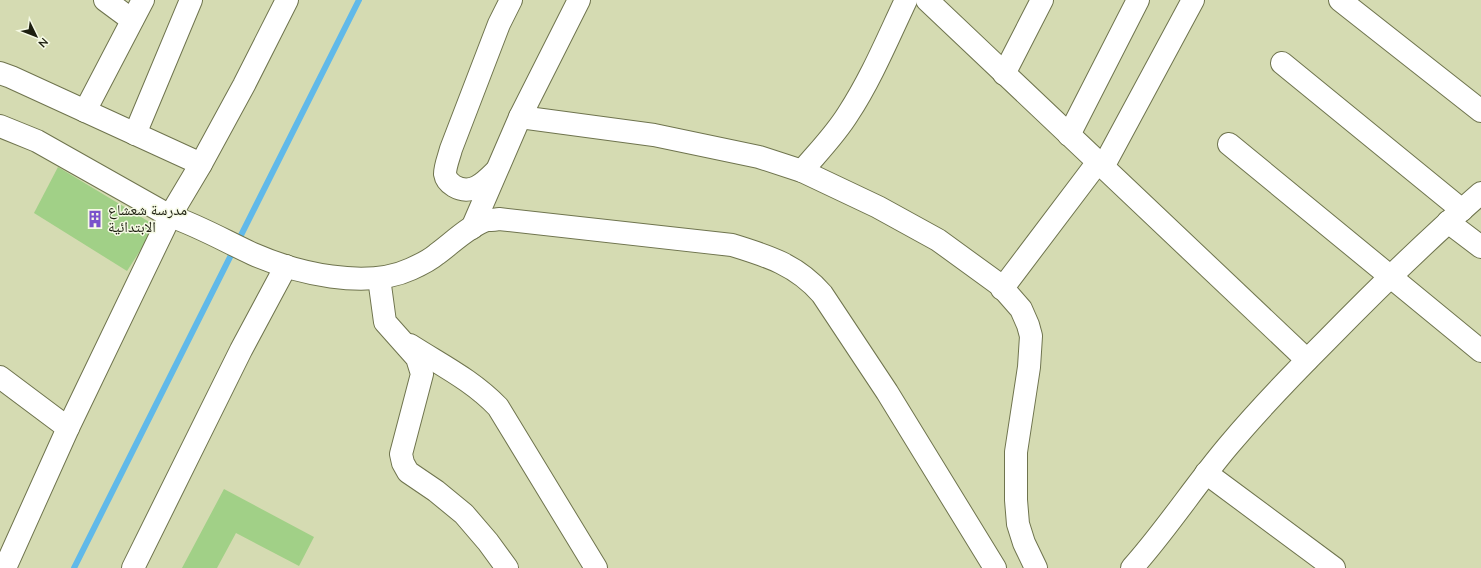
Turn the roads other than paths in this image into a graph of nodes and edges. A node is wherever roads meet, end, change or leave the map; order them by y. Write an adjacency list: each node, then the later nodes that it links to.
1 (105, 0): 13 (street)
2 (143, 0): 13 (street)
3 (191, 0): 21 (street)
4 (287, 0): 24 (street)
5 (511, 0): 27 (street)
6 (579, 0): 19 (street)
7 (906, 0): 26 (street)
8 (927, 0): 15 (street)
9 (1042, 0): 15 (street)
10 (1138, 0): 22 (street)
11 (1193, 0): 25 (street)
12 (1340, 0): 18 (street)
13 (132, 20): 17 (street)
14 (1282, 63): 29 (street)
15 (1004, 74): 22 (street)
16 (0, 75): 17 (street)
17 (85, 111): 21 (street)
18 (1481, 111)
19 (520, 117): 26 (street); 27 (street)
20 (0, 126): 30 (street)
21 (135, 134): 24 (street)
22 (1069, 135): 25 (street)
23 (1229, 144): 34 (street)
24 (201, 164): 30 (street)
25 (1100, 164): 36 (street); 39 (street)
26 (802, 171): 36 (street)
27 (495, 172): 31 (street)
28 (1481, 193): 29 (street)
29 (1455, 216): 32 (street); 34 (street)
30 (180, 220): 33 (street); 41 (street)
31 (472, 228): 35 (street); 47 (street)
32 (1481, 247)
33 (286, 266): 35 (street); 44 (street)
34 (1391, 276): 38 (street); 39 (street)
35 (379, 278): 37 (street)
36 (1002, 289): 48 (street)
37 (399, 338): 45 (street); 46 (street)
38 (1481, 351)
39 (1307, 360): 42 (street)
40 (0, 377): 41 (street)
41 (68, 428): 43 (street)
42 (1206, 473): 49 (street); 50 (street)
43 (5, 568)
44 (133, 568)
45 (507, 568)
46 (596, 568)
47 (995, 568)
48 (1036, 568)
49 (1132, 568)
50 (1334, 568)

